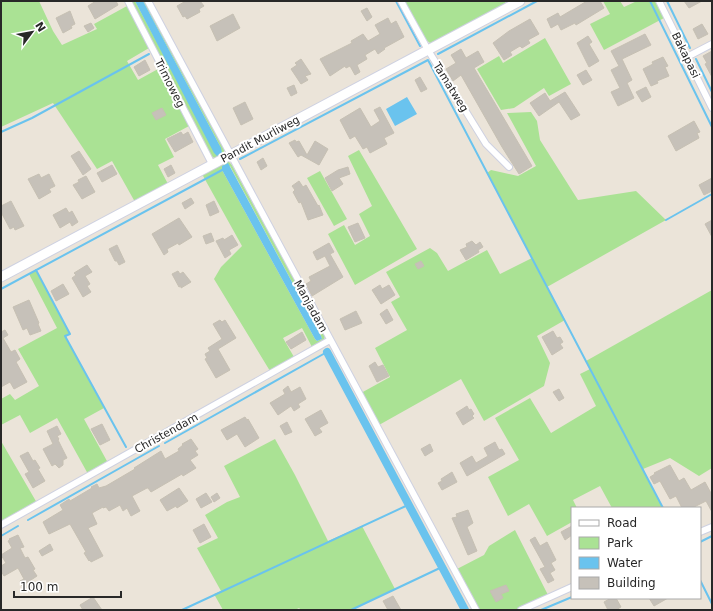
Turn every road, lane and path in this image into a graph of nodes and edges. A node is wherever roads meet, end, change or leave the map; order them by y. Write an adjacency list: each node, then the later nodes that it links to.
1 (128, 1): 11 (street, Trimoweg)
2 (148, 1): 10 (street, Manjadam)
3 (401, 1): 7 (street, Tamatweg)
4 (520, 1): 7 (street, Pandit Murliweg)
5 (659, 1): 8 (street, Bakapasi)
6 (712, 44): 8 (street)
7 (428, 50): 10 (street, Pandit Murliweg); 12 (street, Tamatweg)
8 (687, 57): 9 (street, Bakapasi)
9 (712, 108)
10 (229, 156): 11 (street, Pandit Murliweg); 14 (street, Manjadam)
11 (213, 164): 13 (street, Pandit Murliweg)
12 (509, 167)
13 (1, 278)
14 (330, 340): 15 (street, Christendam); 19 (street, Manjadam)
15 (1, 525)
16 (712, 527): 17 (street)
17 (701, 532)
18 (571, 587): 20 (street)
19 (476, 610)
20 (521, 610)

